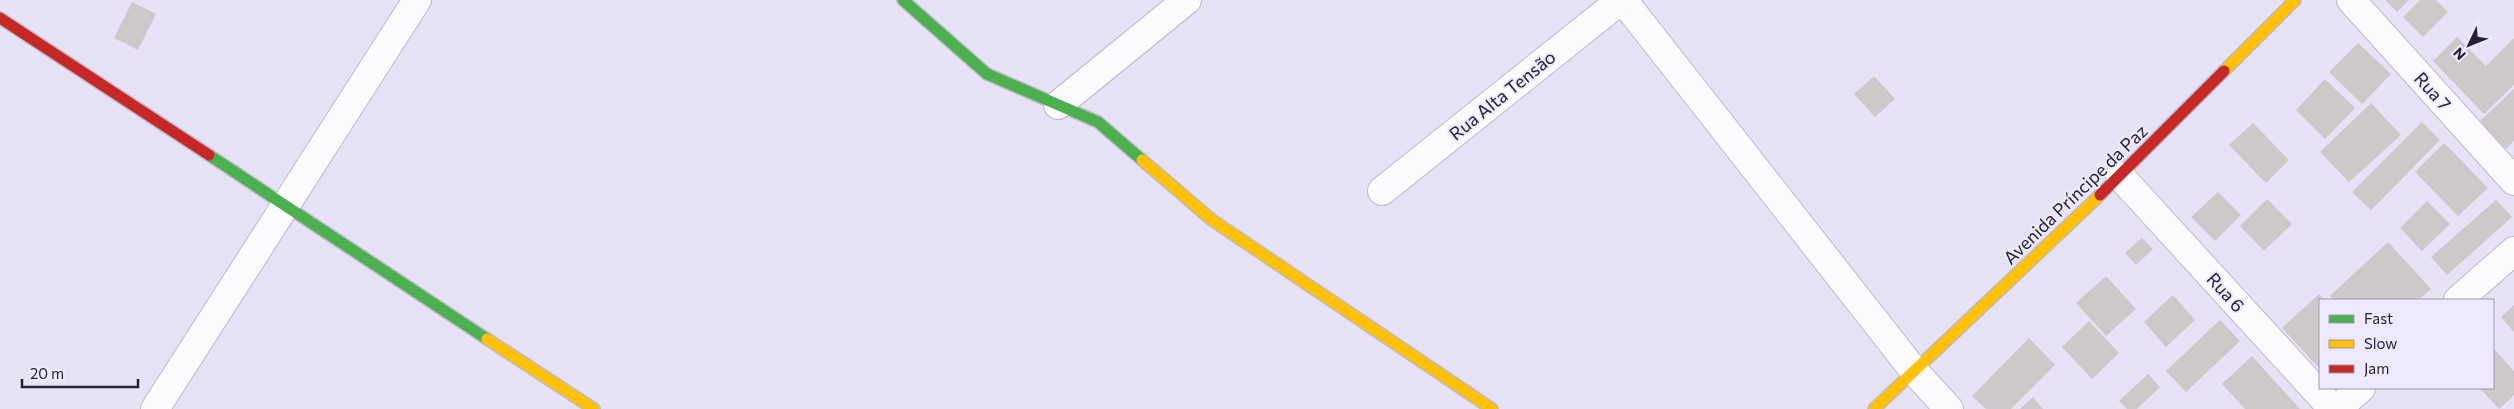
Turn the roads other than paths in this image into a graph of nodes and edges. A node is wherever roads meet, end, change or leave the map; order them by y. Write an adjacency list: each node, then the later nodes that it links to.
1 (417, 0): 12 (street)
2 (903, 0): 8 (street)
3 (1187, 0): 8 (street)
4 (1622, 0): 11 (street, Rua Alta Tensão); 15 (street)
5 (2295, 0): 9 (street, Avenida Príncipe da Paz)
6 (2351, 0): 10 (street, Rua 7)
7 (0, 18): 12 (street)
8 (1058, 105): 19 (street)
9 (2120, 176): 15 (street, Avenida Príncipe da Paz); 22 (street, Rua 6)
10 (2514, 181)
11 (1382, 191)
12 (285, 206): 17 (street); 18 (street)
13 (2514, 252): 14 (street)
14 (2459, 299)
15 (1915, 372): 20 (street, Avenida Príncipe da Paz); 21 (street)
16 (2360, 389): 23 (street)
17 (155, 409)
18 (594, 409)
19 (1492, 409)
20 (1874, 409)
21 (1949, 409)
22 (2332, 409)
23 (2338, 409)

